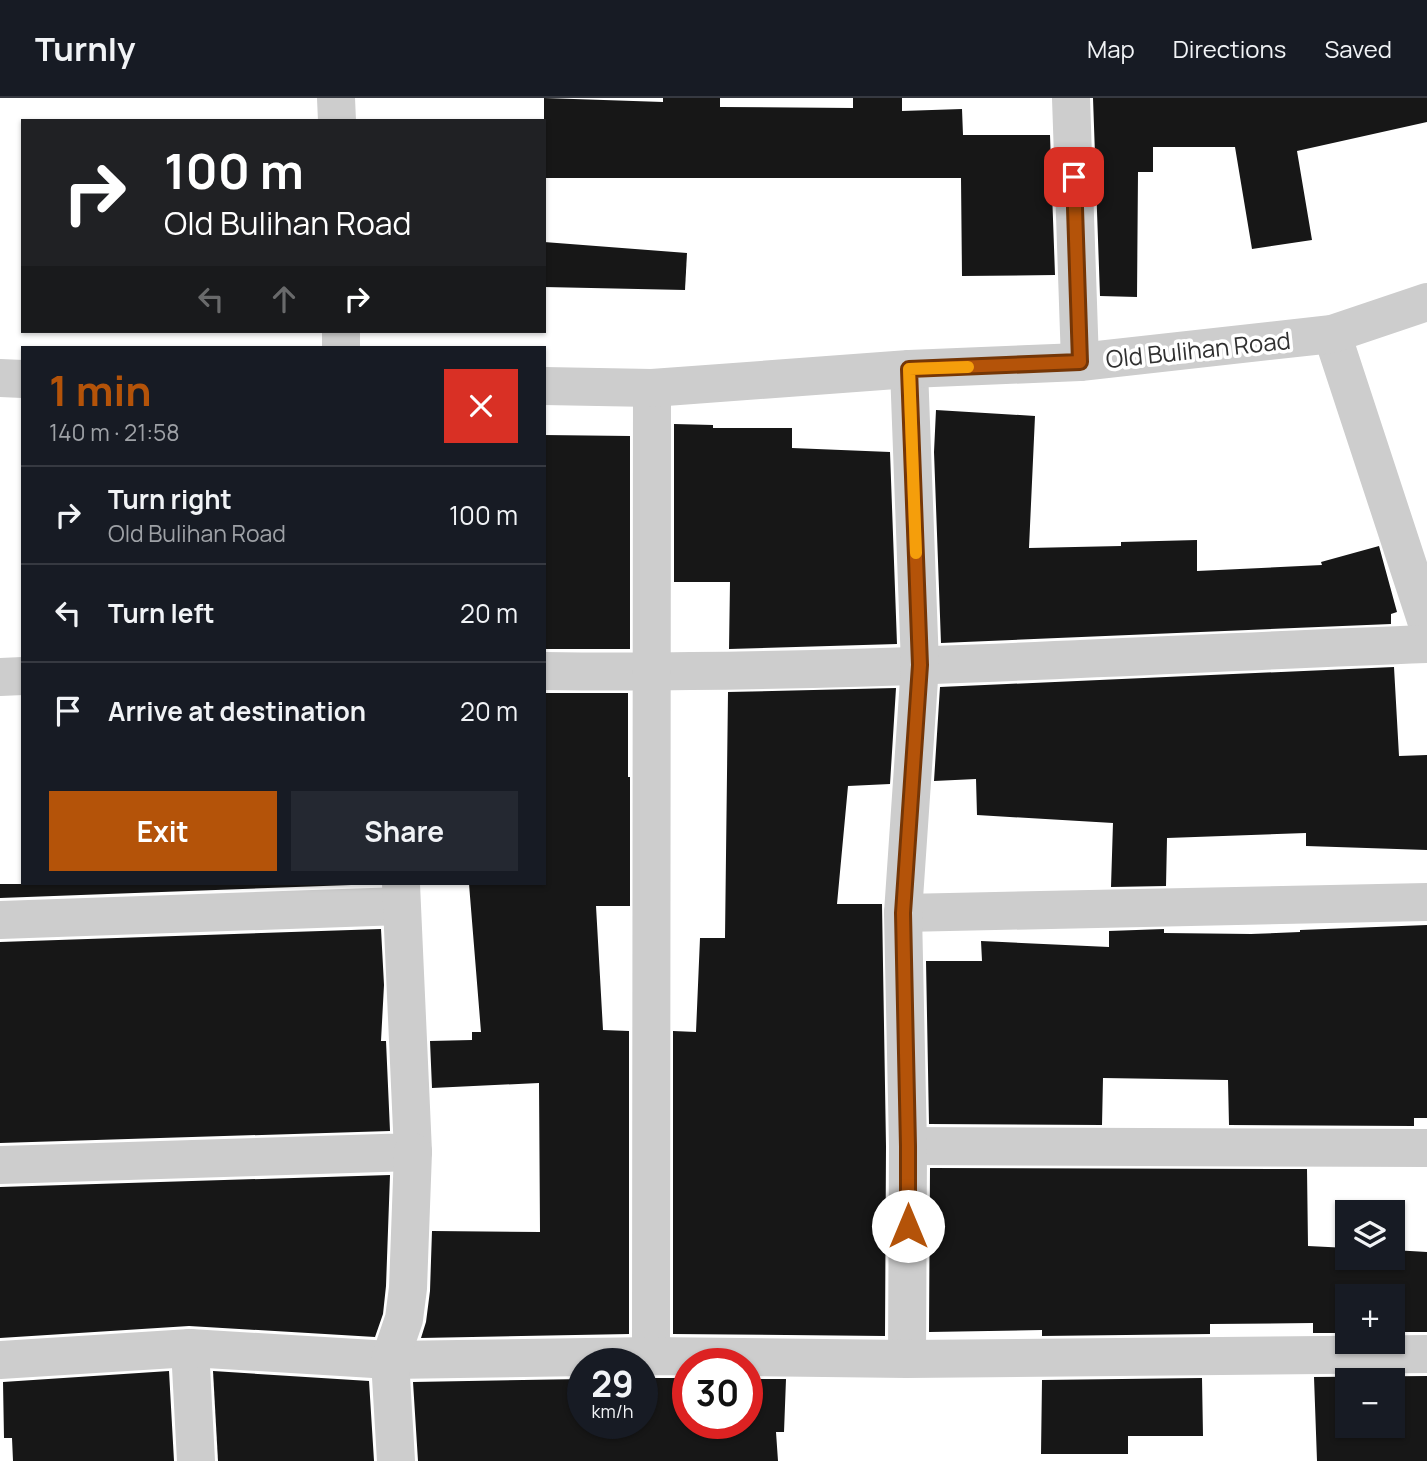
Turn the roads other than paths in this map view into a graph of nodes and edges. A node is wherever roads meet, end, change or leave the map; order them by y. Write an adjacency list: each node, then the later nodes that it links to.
1 (336, 98): 3 (street)
2 (1071, 98): 6 (street)
3 (337, 119)
4 (1427, 302): 5 (street, Old Bulihan Road)
5 (1332, 334): 6 (street, Old Bulihan Road); 12 (street)
6 (1080, 362): 7 (street, Old Bulihan Road)
7 (909, 369): 11 (street, Old Bulihan Road); 14 (street)
8 (0, 378): 9 (street)
9 (21, 379)
10 (546, 386): 11 (street, Old Bulihan Road)
11 (652, 388): 16 (street)
12 (1427, 623)
13 (1427, 643): 14 (street)
14 (920, 665): 16 (street); 21 (street)
15 (546, 671): 16 (street)
16 (651, 673): 28 (street)
17 (21, 676): 18 (street)
18 (0, 677)
19 (401, 895): 22 (street); 25 (street)
20 (1427, 902): 21 (street)
21 (903, 913): 23 (street)
22 (0, 920)
23 (908, 1146): 24 (street); 32 (street)
24 (1427, 1148)
25 (413, 1152): 26 (street); 34 (street)
26 (0, 1165)
27 (190, 1348): 33 (street); 34 (street); 35 (street)
28 (651, 1348)
29 (1427, 1354): 32 (street)
30 (658, 1356): 32 (street)
31 (567, 1357): 34 (street)
32 (907, 1359)
33 (0, 1360)
34 (390, 1360): 36 (street)
35 (196, 1461)
36 (396, 1461)

